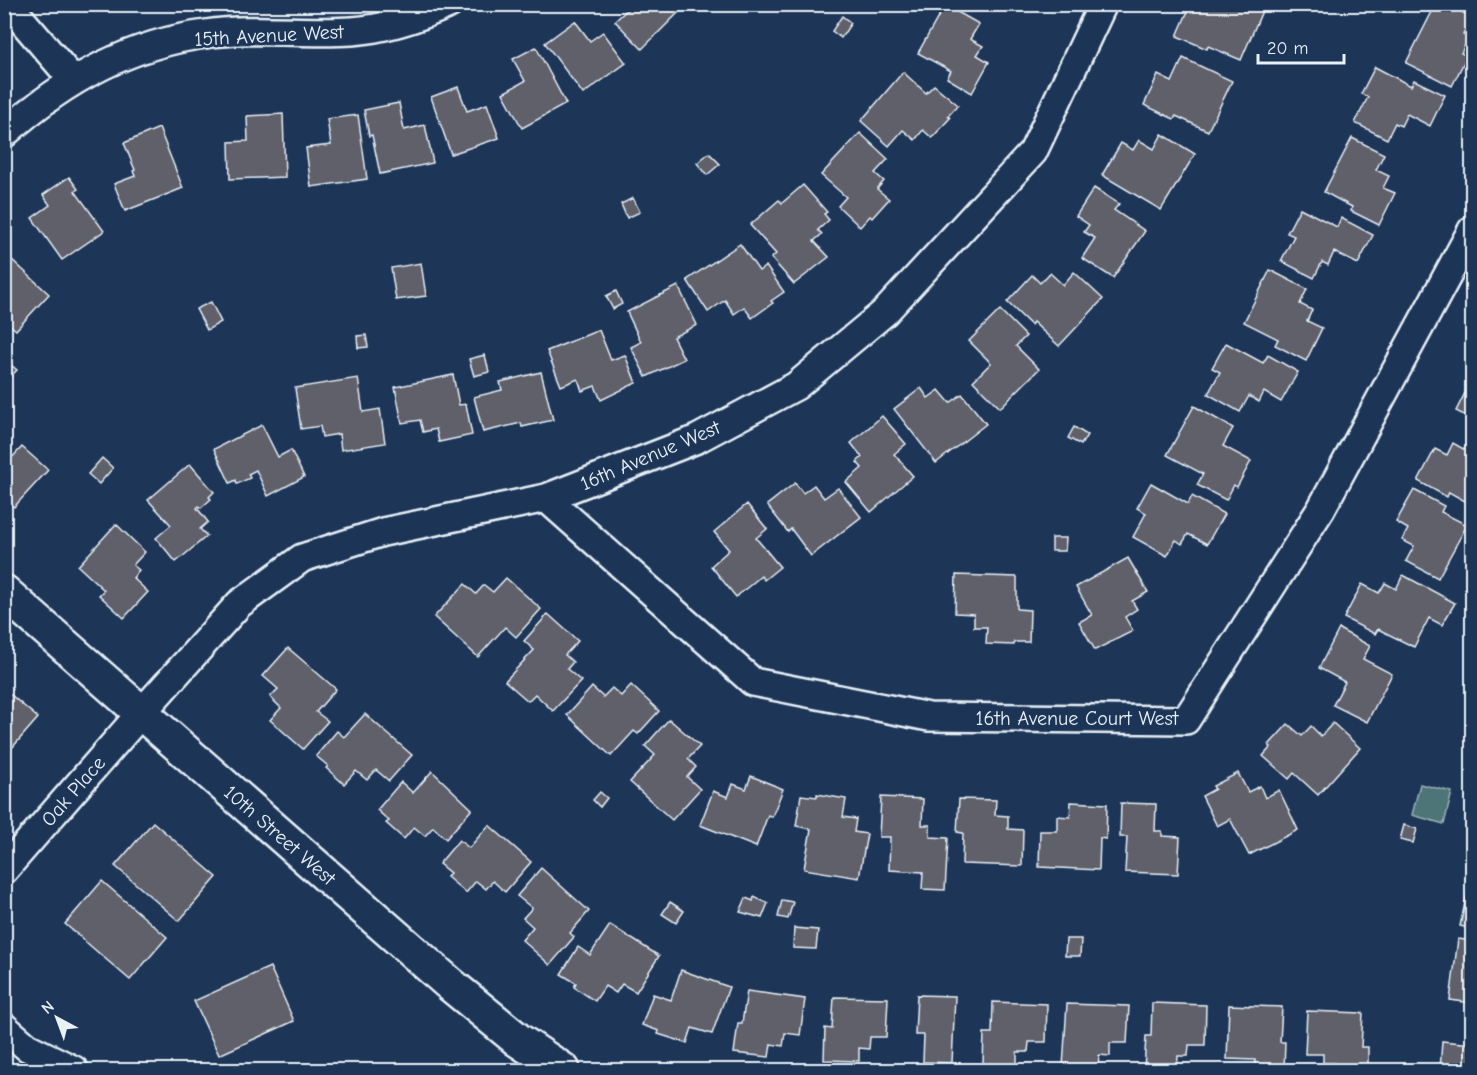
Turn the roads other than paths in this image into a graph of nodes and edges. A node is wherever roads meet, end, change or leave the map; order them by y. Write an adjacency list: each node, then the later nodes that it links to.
1 (8, 4): 4 (street)
2 (448, 4): 4 (street, 15th Avenue West)
3 (1103, 4): 7 (street, 16th Avenue West)
4 (73, 80): 5 (street, 15th Avenue West)
5 (4, 134)
6 (1473, 230): 7 (street, 16th Avenue Court West)
7 (546, 498): 9 (street, 16th Avenue West)
8 (4, 592): 9 (street, 10th Street West)
9 (142, 712): 10 (street, Oak Place); 13 (street, 10th Street West)
10 (4, 870)
11 (4, 1027): 12 (street)
12 (74, 1071)
13 (563, 1071)

